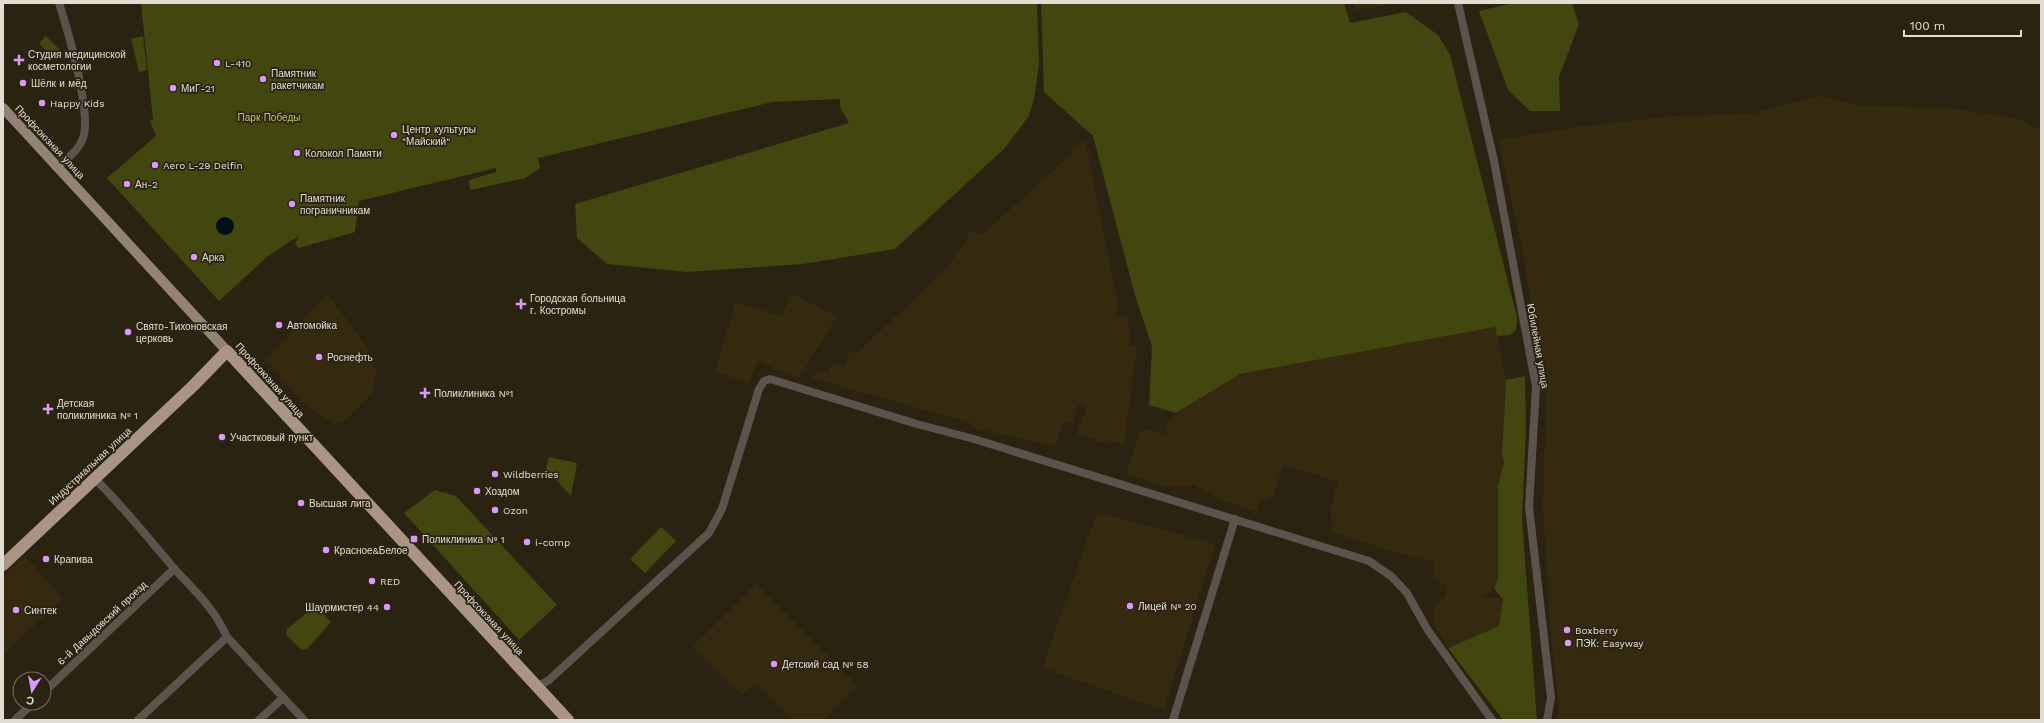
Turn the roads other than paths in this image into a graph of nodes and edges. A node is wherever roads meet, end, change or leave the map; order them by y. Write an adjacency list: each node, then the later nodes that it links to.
1 (59, 3): 4 (street)
2 (1458, 3): 22 (street, Юбилейная улица)
3 (3, 108): 4 (main road, Профсоюзная улица)
4 (57, 167): 5 (main road, Профсоюзная улица)
5 (227, 351): 6 (highway, Индустриальная улица); 12 (highway, Профсоюзная улица)
6 (95, 479): 8 (highway, Индустриальная улица); 9 (street)
7 (1235, 520): 12 (street); 20 (street); 21 (street)
8 (3, 564)
9 (174, 569): 10 (street); 11 (street, 6-й Давыдовский проезд)
10 (227, 637): 13 (street); 16 (street)
11 (52, 684)
12 (537, 687): 19 (highway, Профсоюзная улица)
13 (283, 698): 17 (street); 18 (street)
14 (25, 711): 15 (street)
15 (15, 720)
16 (138, 720)
17 (259, 720)
18 (304, 720)
19 (568, 720)
20 (1173, 720)
21 (1492, 720)
22 (1547, 720)

